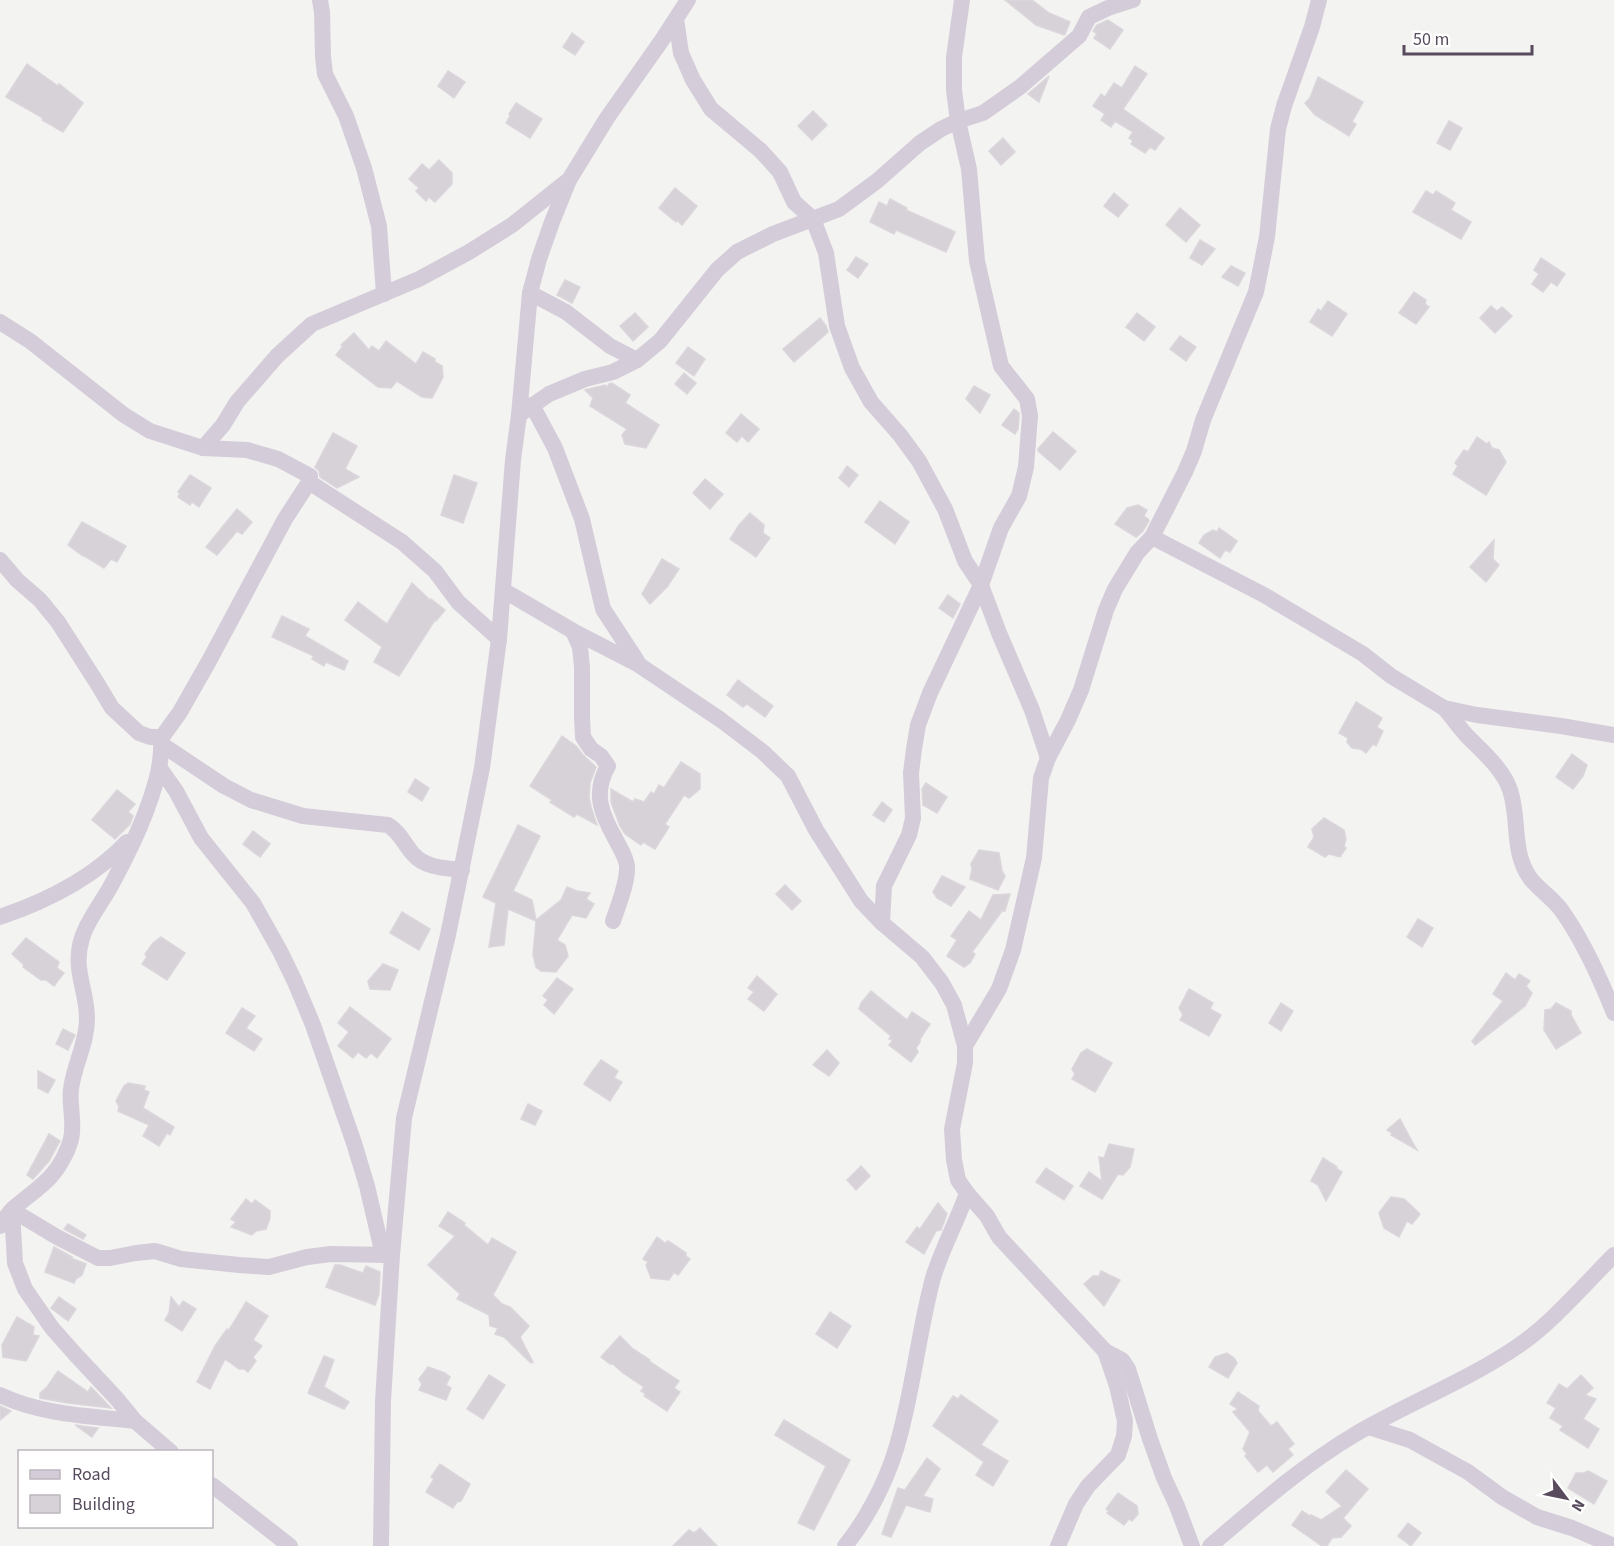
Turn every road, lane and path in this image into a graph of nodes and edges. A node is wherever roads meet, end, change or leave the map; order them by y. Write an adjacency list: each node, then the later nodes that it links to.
1 (320, 0): 11 (street)
2 (688, 0): 6 (street)
3 (962, 0): 7 (street)
4 (1133, 0): 7 (street)
5 (1319, 0): 17 (street)
6 (676, 19): 8 (street); 9 (street)
7 (958, 121): 9 (street); 19 (street)
8 (569, 180): 10 (street); 11 (street)
9 (813, 219): 13 (street); 19 (street)
10 (530, 293): 13 (street); 14 (street)
11 (384, 294): 15 (street)
12 (0, 322): 15 (street)
13 (637, 360): 14 (street)
14 (525, 410): 20 (street); 23 (street)
15 (203, 448): 16 (street)
16 (309, 482): 22 (street); 26 (street)
17 (1152, 537): 24 (street); 27 (street)
18 (0, 560): 26 (street)
19 (981, 585): 27 (street); 33 (street)
20 (503, 590): 21 (street); 22 (street)
21 (573, 631): 23 (street); 32 (street)
22 (499, 639): 30 (street)
23 (639, 665): 33 (street)
24 (1444, 708): 25 (street); 34 (street)
25 (1614, 735)
26 (162, 740): 28 (street); 30 (street)
27 (1048, 758): 35 (street)
28 (159, 768): 29 (street); 39 (street)
29 (137, 832): 31 (street); 37 (street)
30 (462, 870): 39 (street)
31 (0, 916)
32 (613, 921)
33 (882, 922): 35 (street)
34 (1614, 1013)
35 (965, 1046): 36 (street)
36 (968, 1193): 41 (street); 49 (street)
37 (12, 1210): 38 (street); 39 (street); 43 (street)
38 (0, 1226)
39 (388, 1255): 48 (street)
40 (1614, 1255): 44 (street)
41 (1105, 1351): 50 (street); 51 (street)
42 (0, 1395): 43 (street)
43 (135, 1421): 45 (street)
44 (1369, 1427): 52 (street); 53 (street)
45 (169, 1450)
46 (213, 1486): 47 (street)
47 (290, 1546)
48 (381, 1546)
49 (845, 1546)
50 (1058, 1546)
51 (1192, 1546)
52 (1210, 1546)
53 (1614, 1546)

